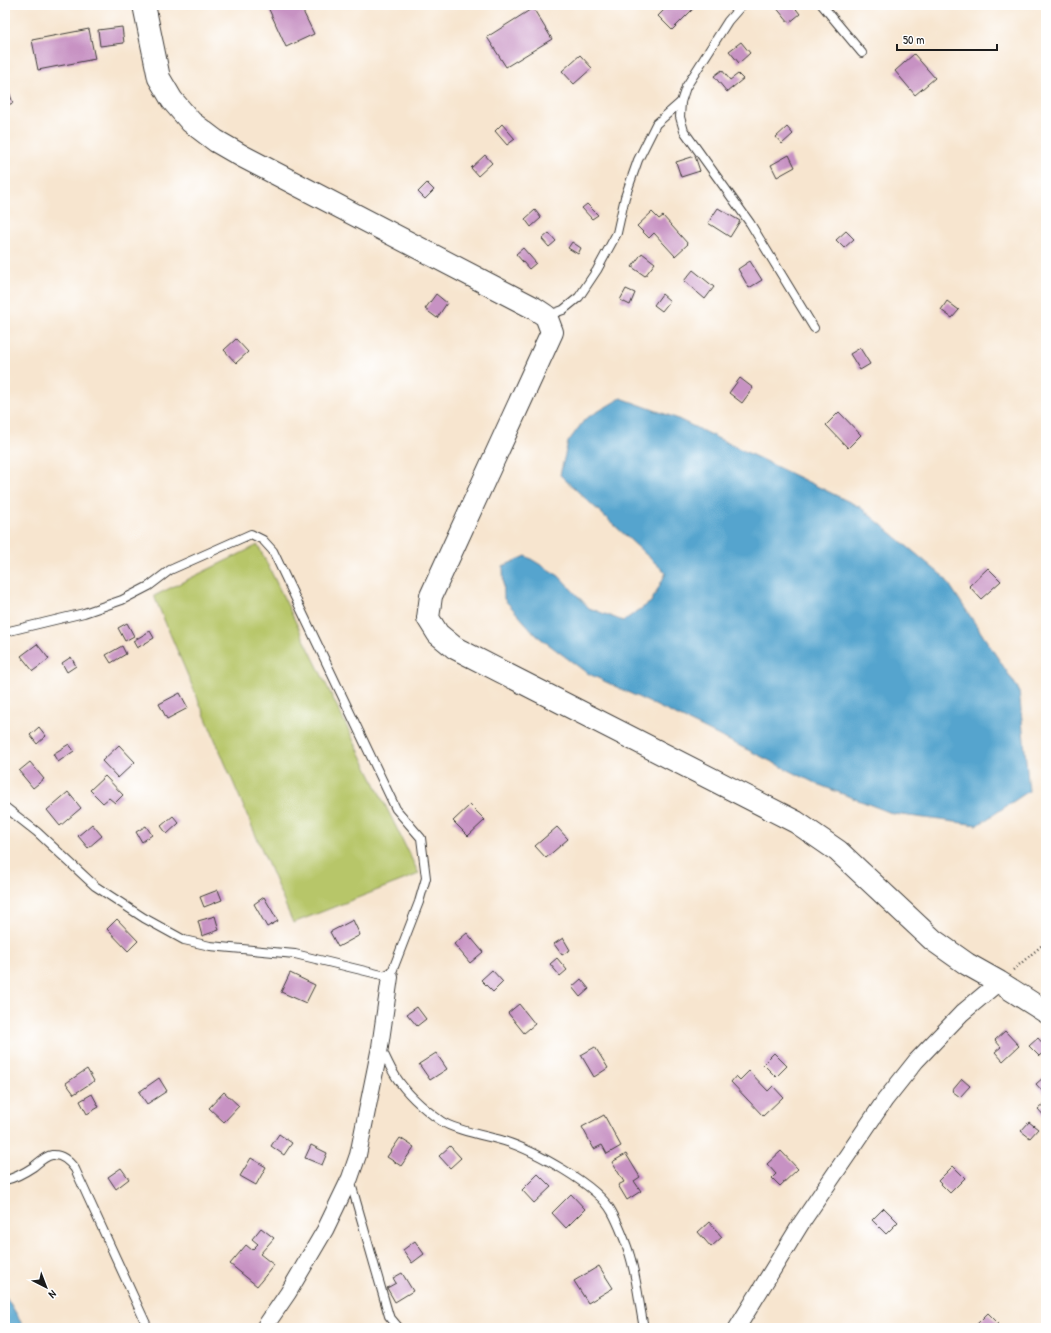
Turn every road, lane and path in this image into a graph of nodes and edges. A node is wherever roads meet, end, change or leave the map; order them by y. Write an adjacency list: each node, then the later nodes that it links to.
1 (144, 5): 6 (street)
2 (742, 5): 5 (lane)
3 (822, 5): 4 (lane)
4 (862, 53)
5 (681, 102): 6 (lane); 7 (lane)
6 (546, 316): 12 (street)
7 (814, 328)
8 (5, 632): 11 (lane)
9 (5, 807): 11 (lane)
10 (1046, 942): 12 (path)
11 (390, 977): 14 (street)
12 (999, 982): 13 (street); 21 (street)
13 (1046, 1012)
14 (380, 1047): 15 (street); 20 (lane)
15 (350, 1178): 18 (street); 19 (lane)
16 (5, 1180): 17 (lane)
17 (148, 1328)
18 (264, 1328)
19 (398, 1328)
20 (644, 1328)
21 (737, 1328)

